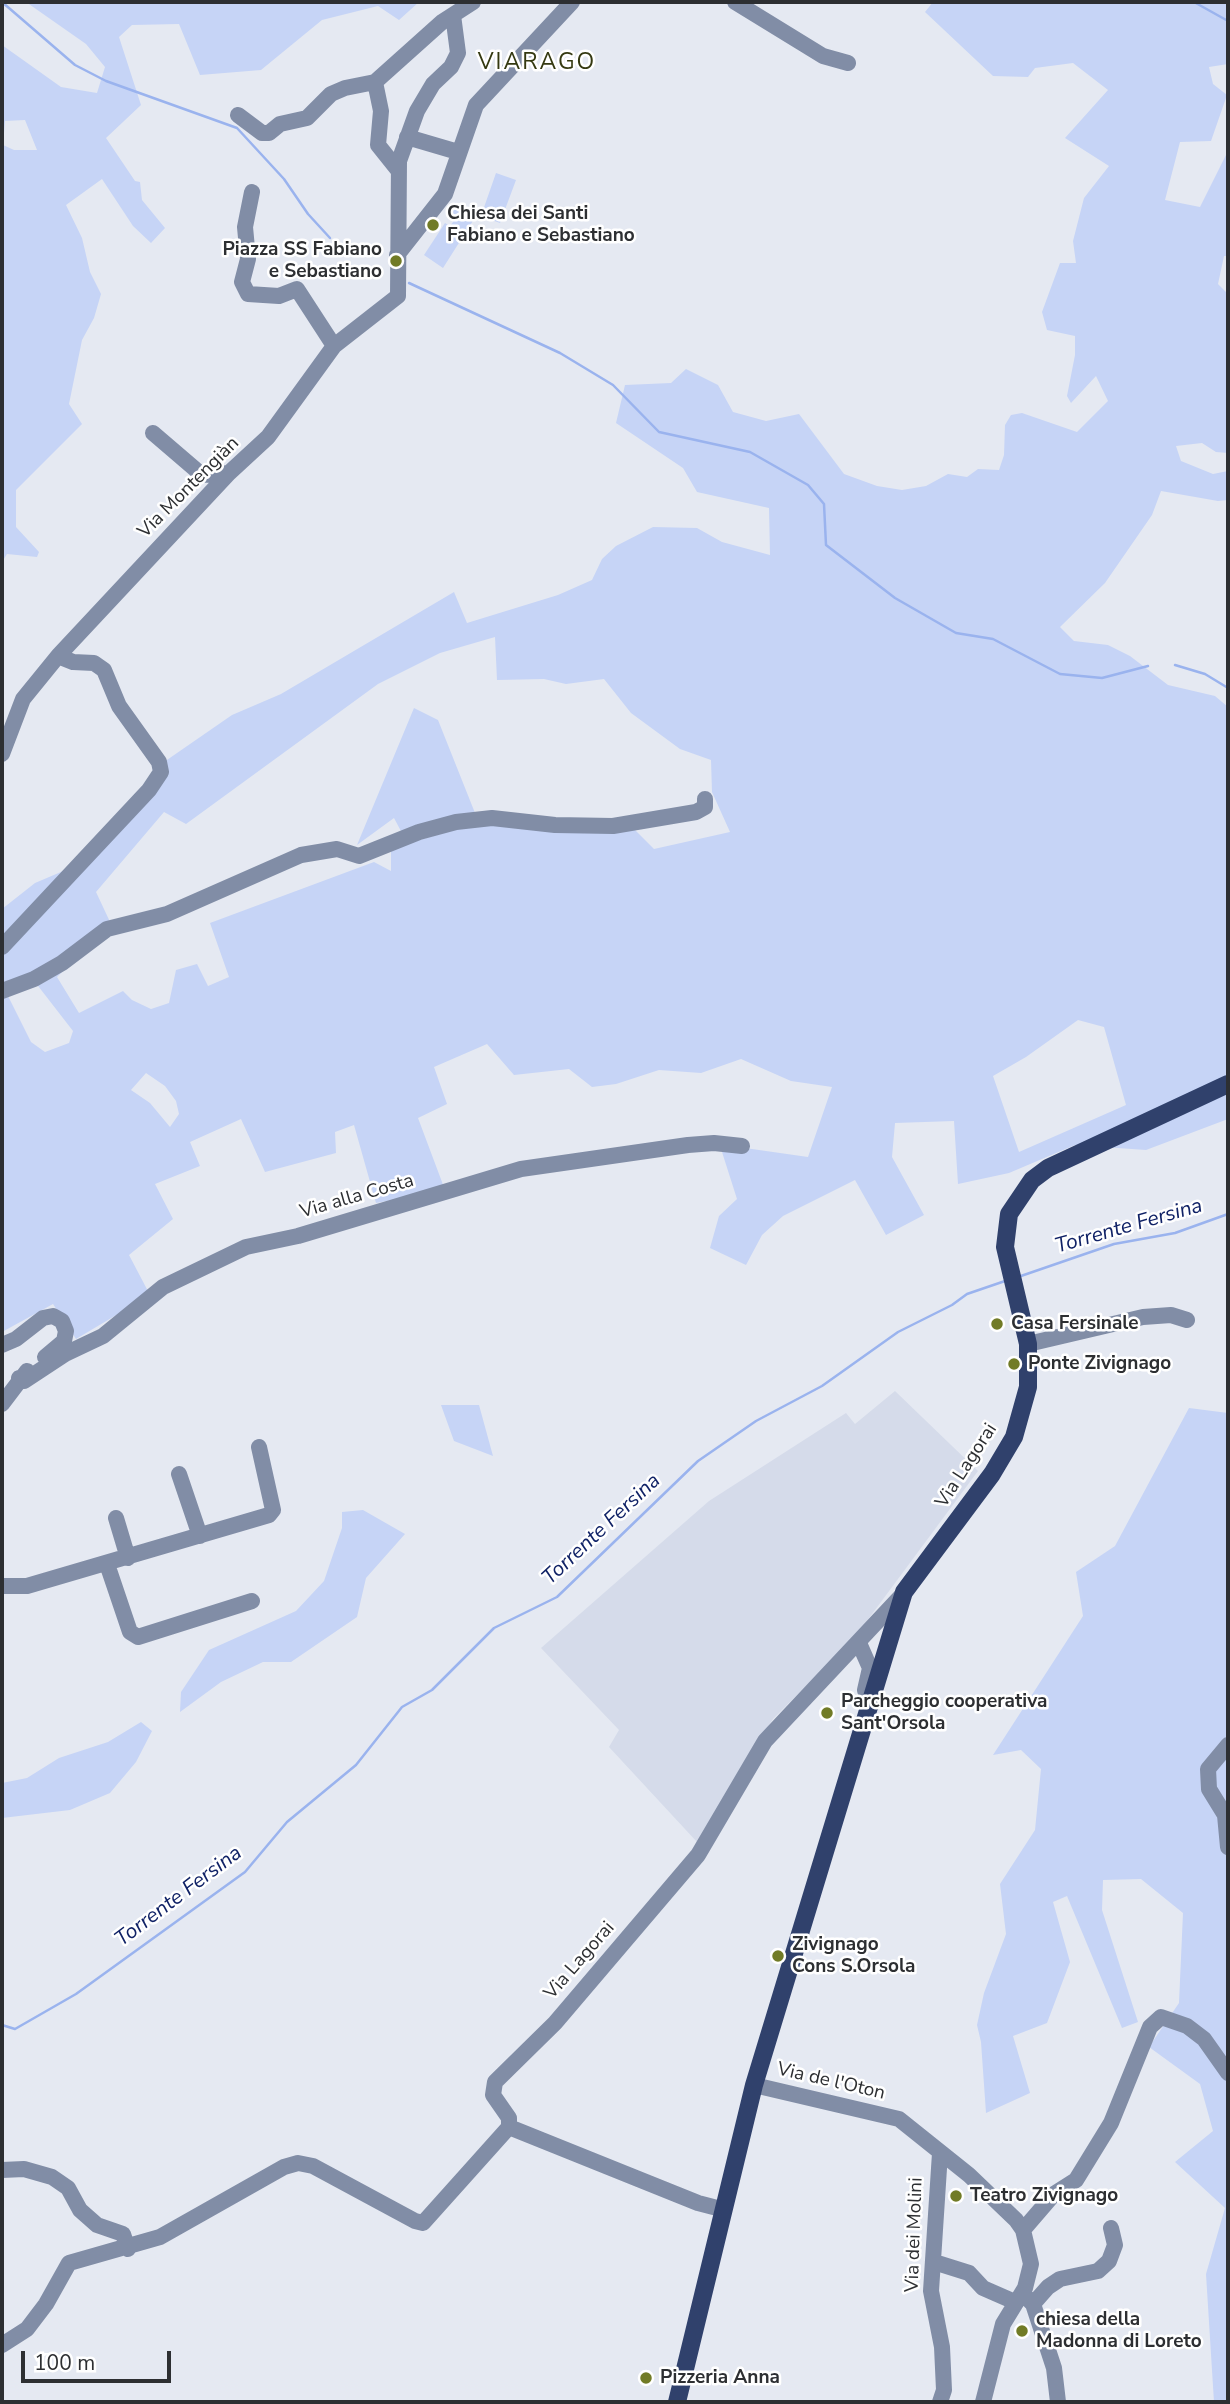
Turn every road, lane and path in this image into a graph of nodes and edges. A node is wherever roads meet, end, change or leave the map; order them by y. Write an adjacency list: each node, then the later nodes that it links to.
1 (473, 2): 4 (street)
2 (572, 2): 9 (street)
3 (734, 2): 5 (street)
4 (453, 15): 6 (street); 8 (street)
5 (848, 63)
6 (375, 82): 7 (street); 10 (street)
7 (238, 115)
8 (407, 137): 9 (street); 10 (street)
9 (457, 152): 12 (street)
10 (398, 170): 12 (street)
11 (252, 192): 13 (street)
12 (397, 255): 13 (street, Via Montengiàn)
13 (334, 346): 15 (street, Via Montengiàn)
14 (153, 433): 15 (street)
15 (229, 473): 16 (street, Via Montengiàn)
16 (58, 656): 17 (street, Via Montengiàn); 19 (street)
17 (2, 754)
18 (705, 799): 20 (street)
19 (2, 947)
20 (2, 991)
21 (1228, 1084): 24 (main road, Via Lagorai)
22 (741, 1146): 26 (street, Via alla Costa)
23 (1187, 1320): 24 (street)
24 (1028, 1344): 35 (main road, Via Lagorai)
25 (2, 1345): 26 (street)
26 (19, 1378): 27 (street)
27 (2, 1401)
28 (259, 1447): 31 (street)
29 (179, 1474): 31 (street)
30 (116, 1518): 32 (street)
31 (200, 1536): 32 (street)
32 (128, 1558): 33 (street)
33 (107, 1564): 34 (street); 36 (street)
34 (2, 1586)
35 (904, 1592): 37 (street, Via Lagorai); 38 (main road, Via Lagorai)
36 (252, 1601)
37 (859, 1643): 38 (street); 39 (street, Via Lagorai); 44 (street, Via Lagorai)
38 (887, 1650): 39 (main road, Via Lagorai)
39 (870, 1706): 43 (main road, Via Lagorai)
40 (1228, 1745): 41 (street)
41 (1228, 1847)
42 (1228, 2073): 49 (street)
43 (754, 2085): 45 (street, Via de l'Oton); 47 (main road, Via Lagorai)
44 (509, 2127): 47 (street); 50 (street)
45 (940, 2153): 49 (street, Via de l'Oton); 51 (street, Via dei Molini)
46 (2, 2170): 50 (street)
47 (721, 2209): 54 (main road, Via Lagorai)
48 (1111, 2228): 52 (street)
49 (1023, 2230): 52 (street)
50 (128, 2249): 53 (street)
51 (933, 2262): 52 (street); 55 (street, Via dei Molini)
52 (1023, 2300): 56 (street); 57 (street)
53 (2, 2345)
54 (677, 2402)
55 (940, 2402)
56 (983, 2402)
57 (1058, 2402)

